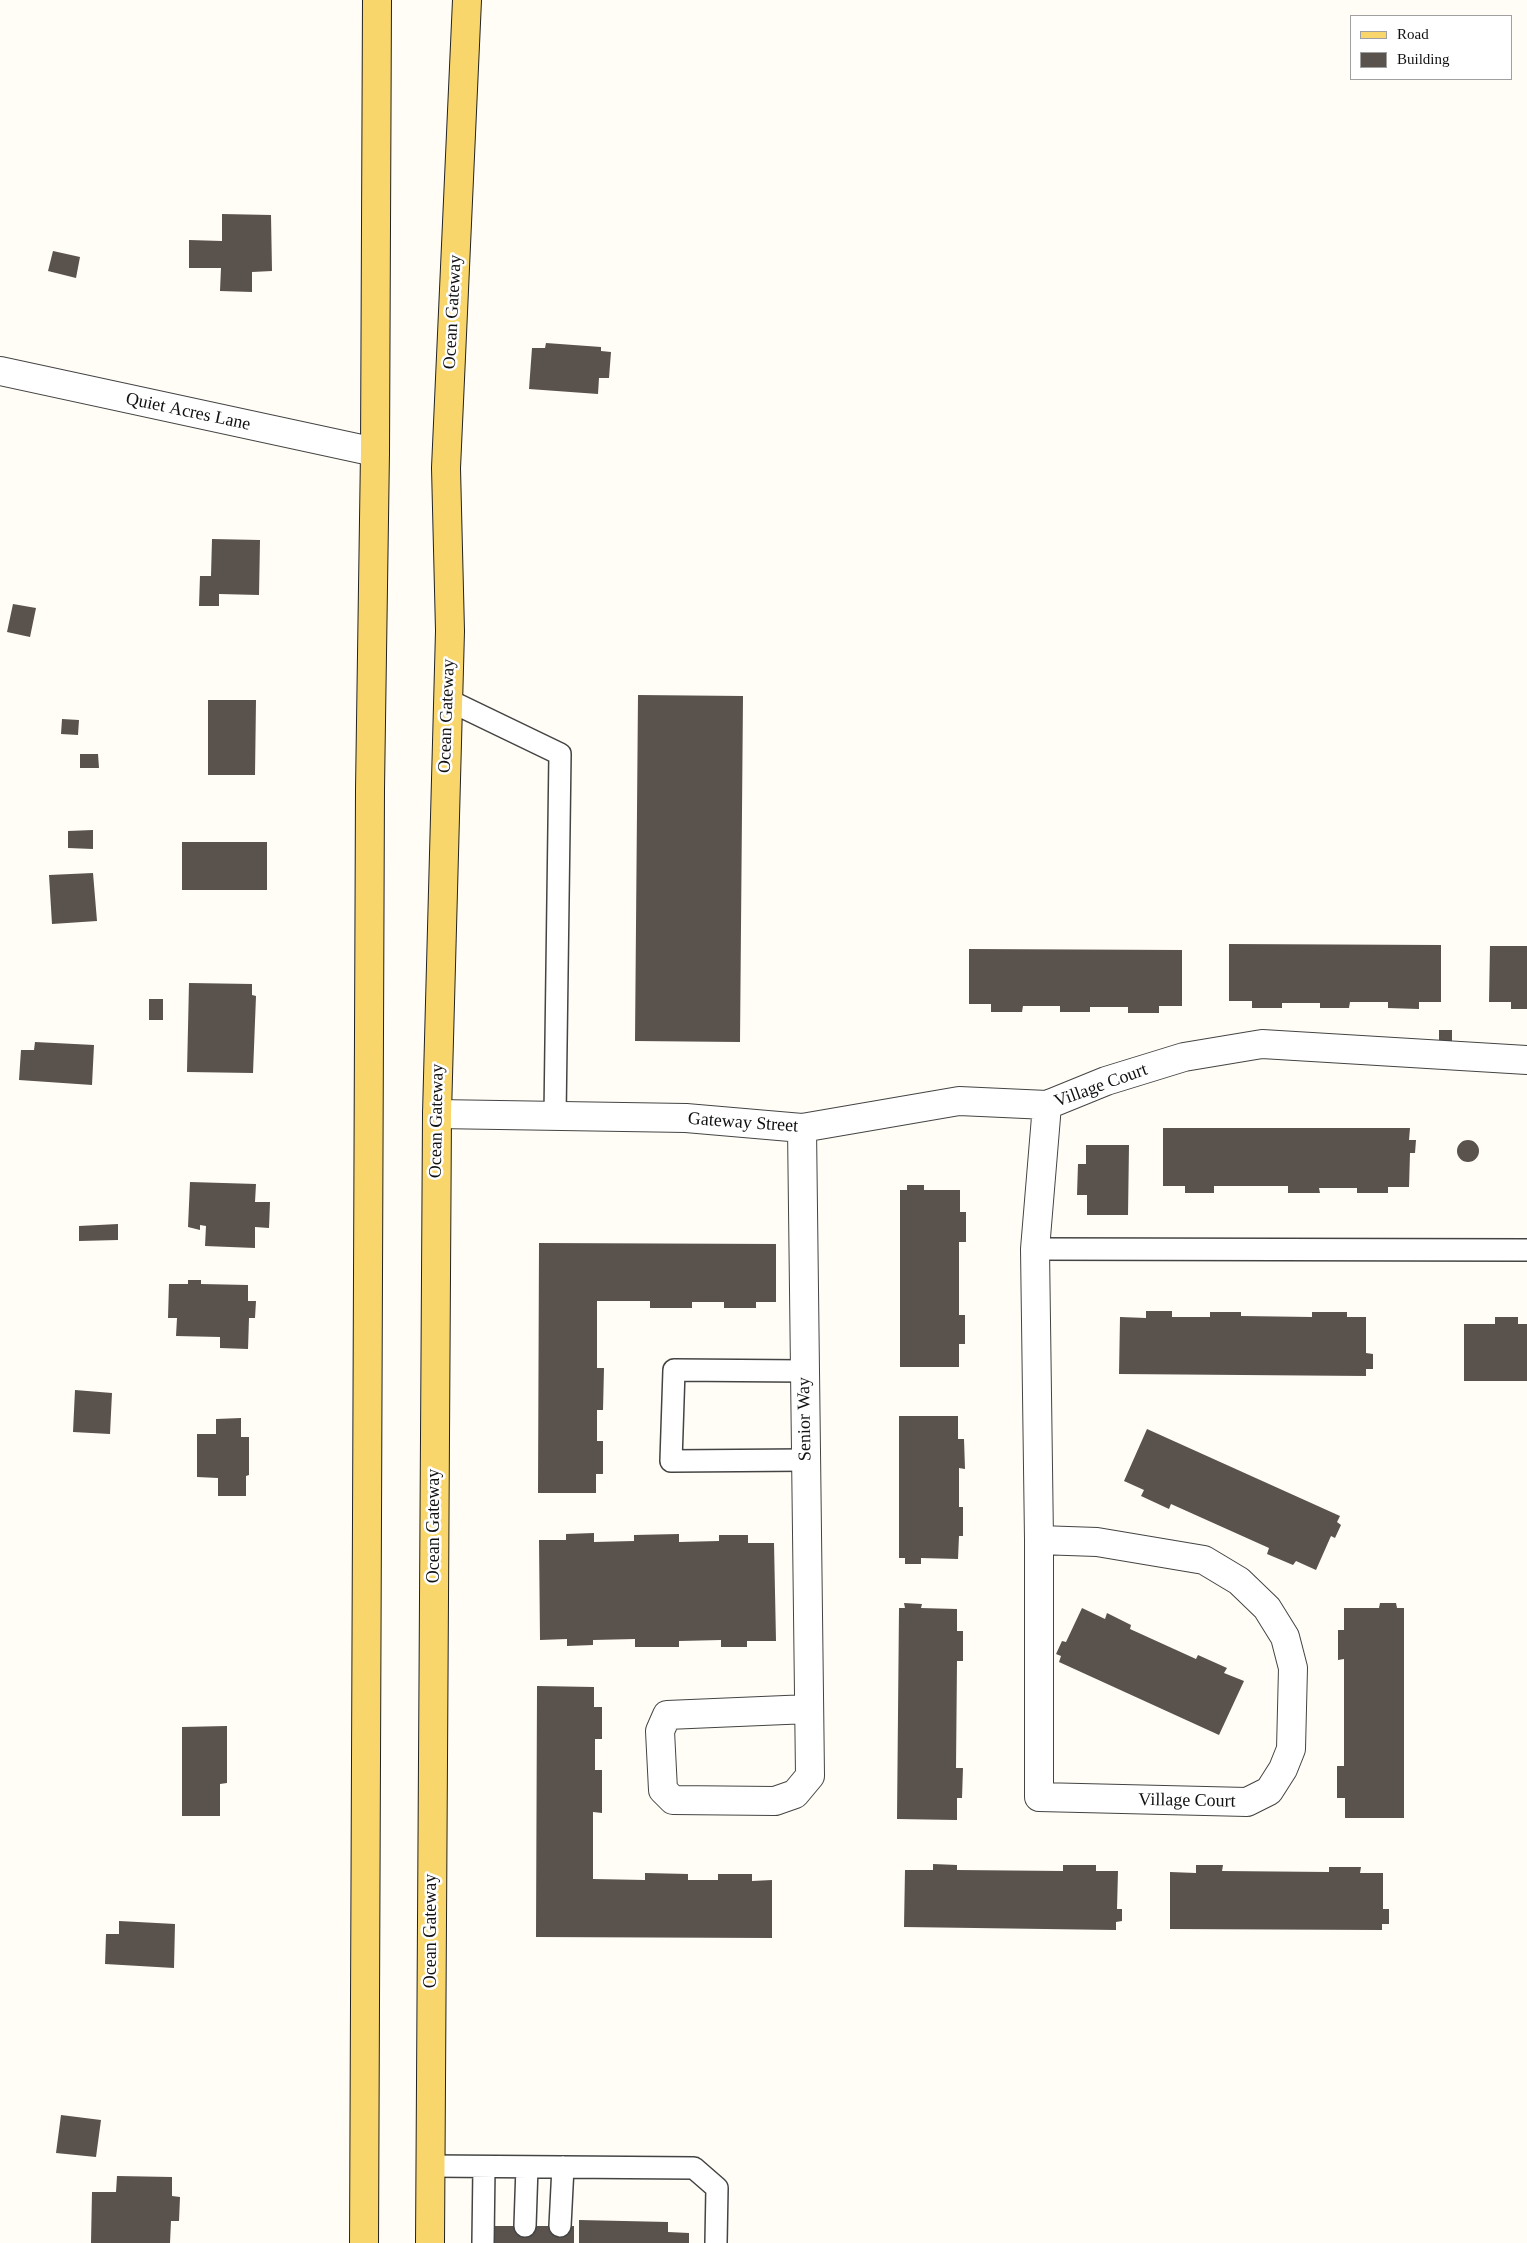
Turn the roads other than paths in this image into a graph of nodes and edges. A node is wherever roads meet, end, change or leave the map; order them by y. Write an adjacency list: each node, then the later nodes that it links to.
1 (377, 0): 4 (main road)
2 (467, 0): 5 (main road, Ocean Gateway)
3 (0, 371): 4 (street, Quiet Acres Lane)
4 (375, 452): 23 (main road)
5 (448, 700): 8 (main road, Ocean Gateway); 9 (lane)
6 (1527, 1060): 7 (street, Village Court)
7 (1046, 1105): 10 (street, Gateway Street); 11 (street, Village Court)
8 (436, 1114): 9 (street, Gateway Street); 17 (main road, Ocean Gateway)
9 (555, 1116): 10 (street, Gateway Street)
10 (802, 1128): 13 (street, Senior Way)
11 (1035, 1249): 12 (lane); 15 (street, Village Court)
12 (1527, 1250)
13 (805, 1371): 14 (street, Senior Way); 14 (lane)
14 (806, 1460): 16 (street, Senior Way)
15 (1040, 1540): 15 (street, Village Court)
16 (809, 1709): 16 (street, Senior Way)
17 (430, 2166): 18 (lane); 24 (main road, Ocean Gateway)
18 (484, 2167): 19 (lane); 25 (lane)
19 (527, 2167): 20 (lane); 21 (lane)
20 (563, 2167): 22 (lane); 26 (lane)
21 (525, 2226)
22 (560, 2226)
23 (364, 2243)
24 (430, 2243)
25 (483, 2243)
26 (716, 2243)

